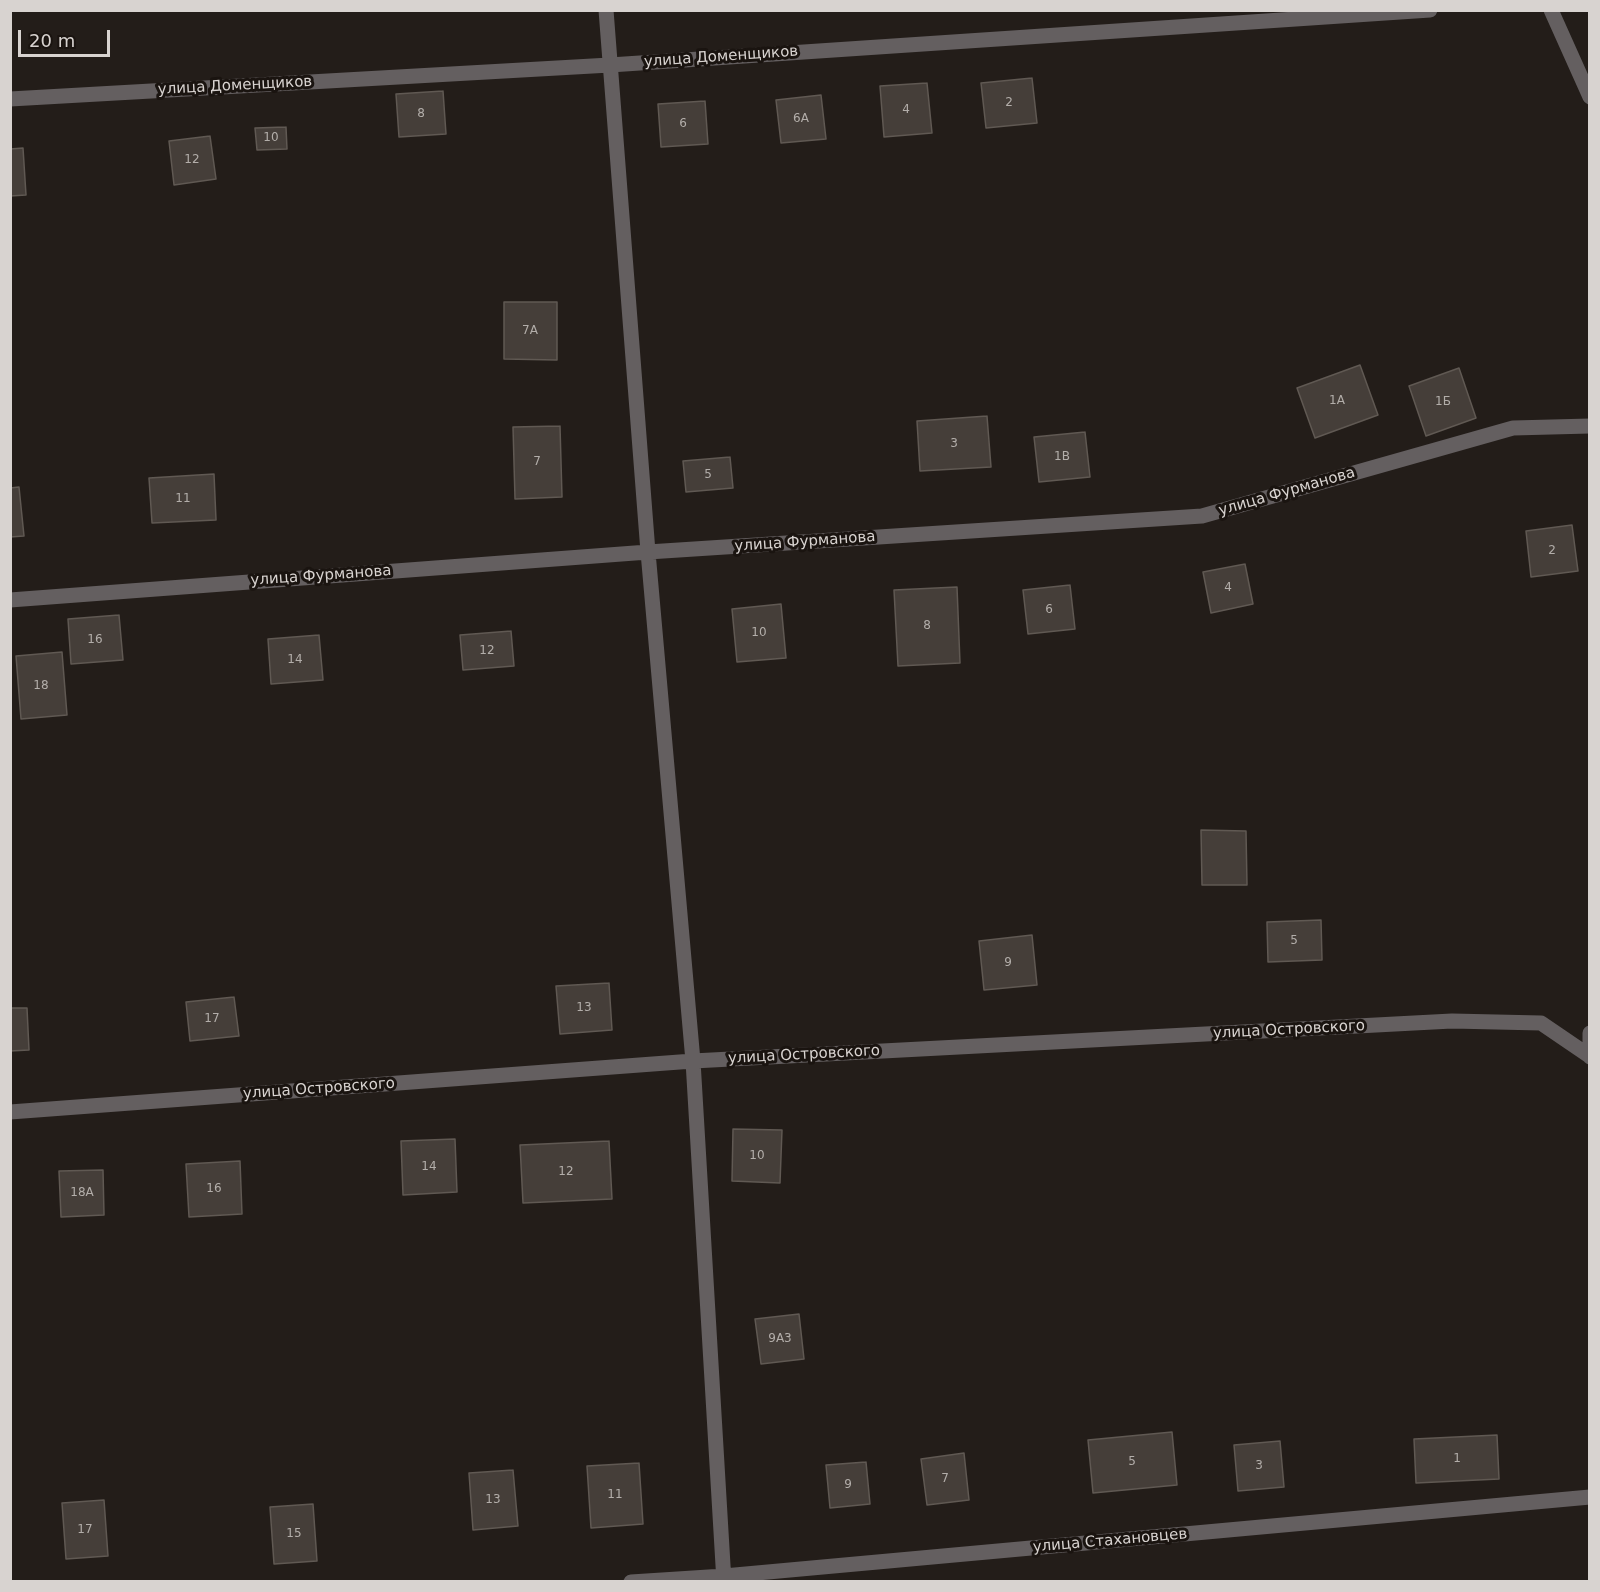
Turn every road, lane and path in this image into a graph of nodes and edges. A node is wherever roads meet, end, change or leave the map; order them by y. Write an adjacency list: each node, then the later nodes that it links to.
1 (606, 10): 4 (street)
2 (1430, 10): 4 (street, улица Доменщиков)
3 (1551, 10): 5 (street)
4 (610, 65): 6 (street, улица Доменщиков); 8 (street)
5 (1590, 97)
6 (10, 99)
7 (1590, 426): 8 (street, улица Фурманова)
8 (648, 552): 9 (street, улица Фурманова); 12 (street)
9 (10, 600)
10 (1590, 1033): 11 (street)
11 (1589, 1056): 12 (street, улица Островского)
12 (693, 1061): 13 (street, улица Островского); 15 (street)
13 (10, 1112)
14 (1590, 1497): 15 (street, улица Стахановцев)
15 (724, 1579): 16 (street, улица Стахановцев)
16 (631, 1581)

